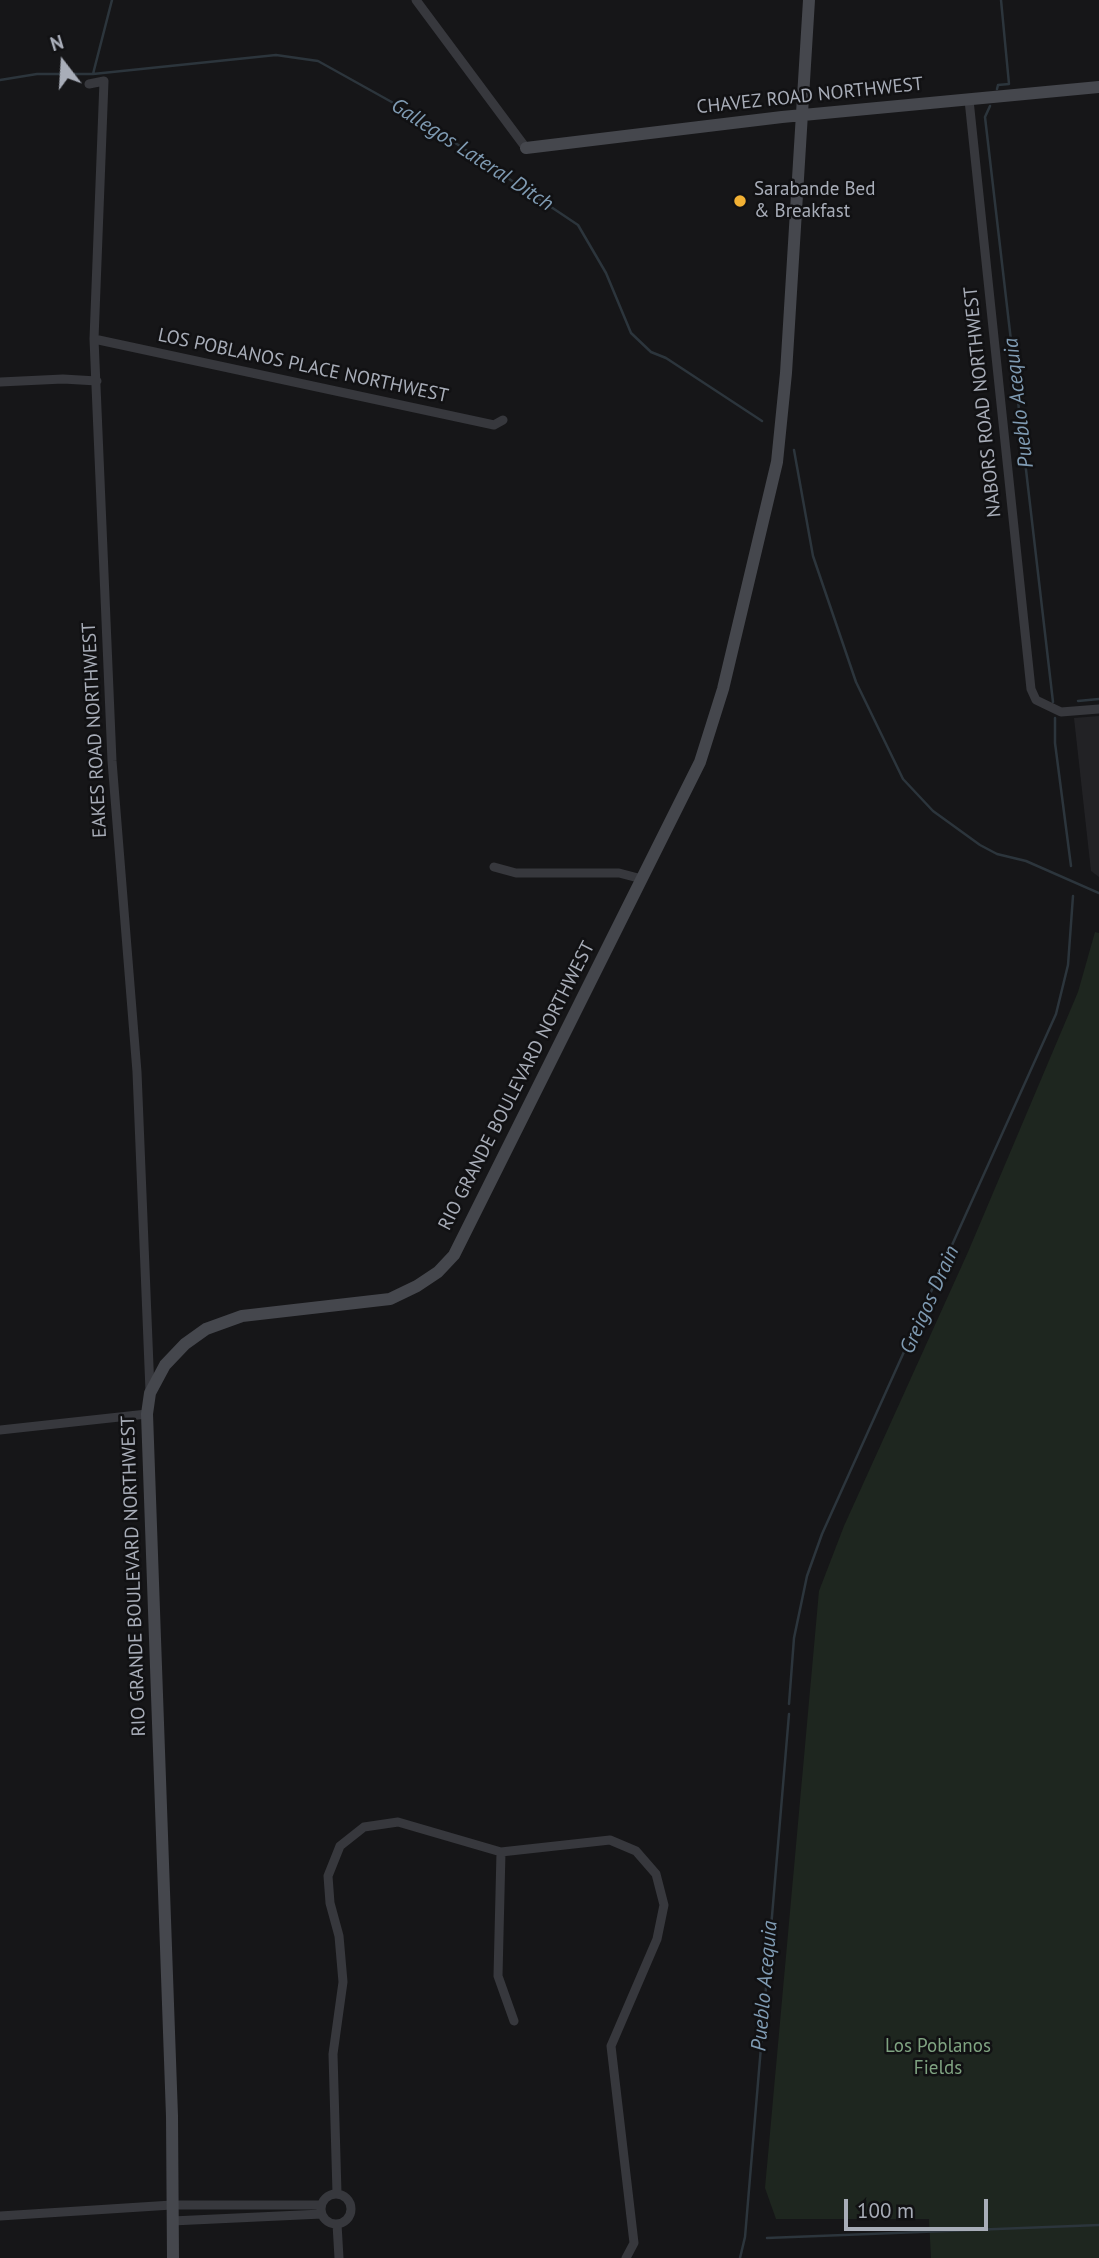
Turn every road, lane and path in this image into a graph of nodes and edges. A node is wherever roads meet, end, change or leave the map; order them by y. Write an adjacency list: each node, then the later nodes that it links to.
1 (416, 0): 7 (street)
2 (809, 0): 6 (street, RIO GRANDE BOULEVARD NORTHWEST)
3 (89, 84): 8 (street, EAKES ROAD NORTHWEST)
4 (1099, 87): 5 (street, CHAVEZ ROAD NORTHWEST)
5 (969, 100): 6 (street, CHAVEZ ROAD NORTHWEST); 12 (street, NABORS ROAD NORTHWEST)
6 (801, 115): 7 (street, CHAVEZ ROAD NORTHWEST); 14 (street, RIO GRANDE BOULEVARD NORTHWEST)
7 (526, 148)
8 (94, 340): 10 (street, EAKES ROAD NORTHWEST); 11 (street, LOS POBLANOS PLACE NORTHWEST)
9 (0, 382): 10 (street)
10 (96, 382): 15 (street, EAKES ROAD NORTHWEST)
11 (503, 420)
12 (1099, 709)
13 (494, 867): 14 (street)
14 (642, 879): 15 (street, RIO GRANDE BOULEVARD NORTHWEST)
15 (150, 1393): 16 (street, RIO GRANDE BOULEVARD NORTHWEST)
16 (147, 1414): 17 (street); 21 (street, RIO GRANDE BOULEVARD NORTHWEST)
17 (0, 1430)
18 (501, 1852): 19 (street); 20 (street); 28 (street)
19 (514, 2021)
20 (338, 2193): 22 (street); 25 (street)
21 (172, 2205): 22 (street); 23 (street); 24 (street, RIO GRANDE BOULEVARD NORTHWEST)
22 (322, 2210): 24 (street); 25 (street)
23 (0, 2216)
24 (172, 2221): 26 (street, RIO GRANDE BOULEVARD NORTHWEST)
25 (337, 2224): 27 (street)
26 (173, 2258)
27 (339, 2258)
28 (626, 2258)

